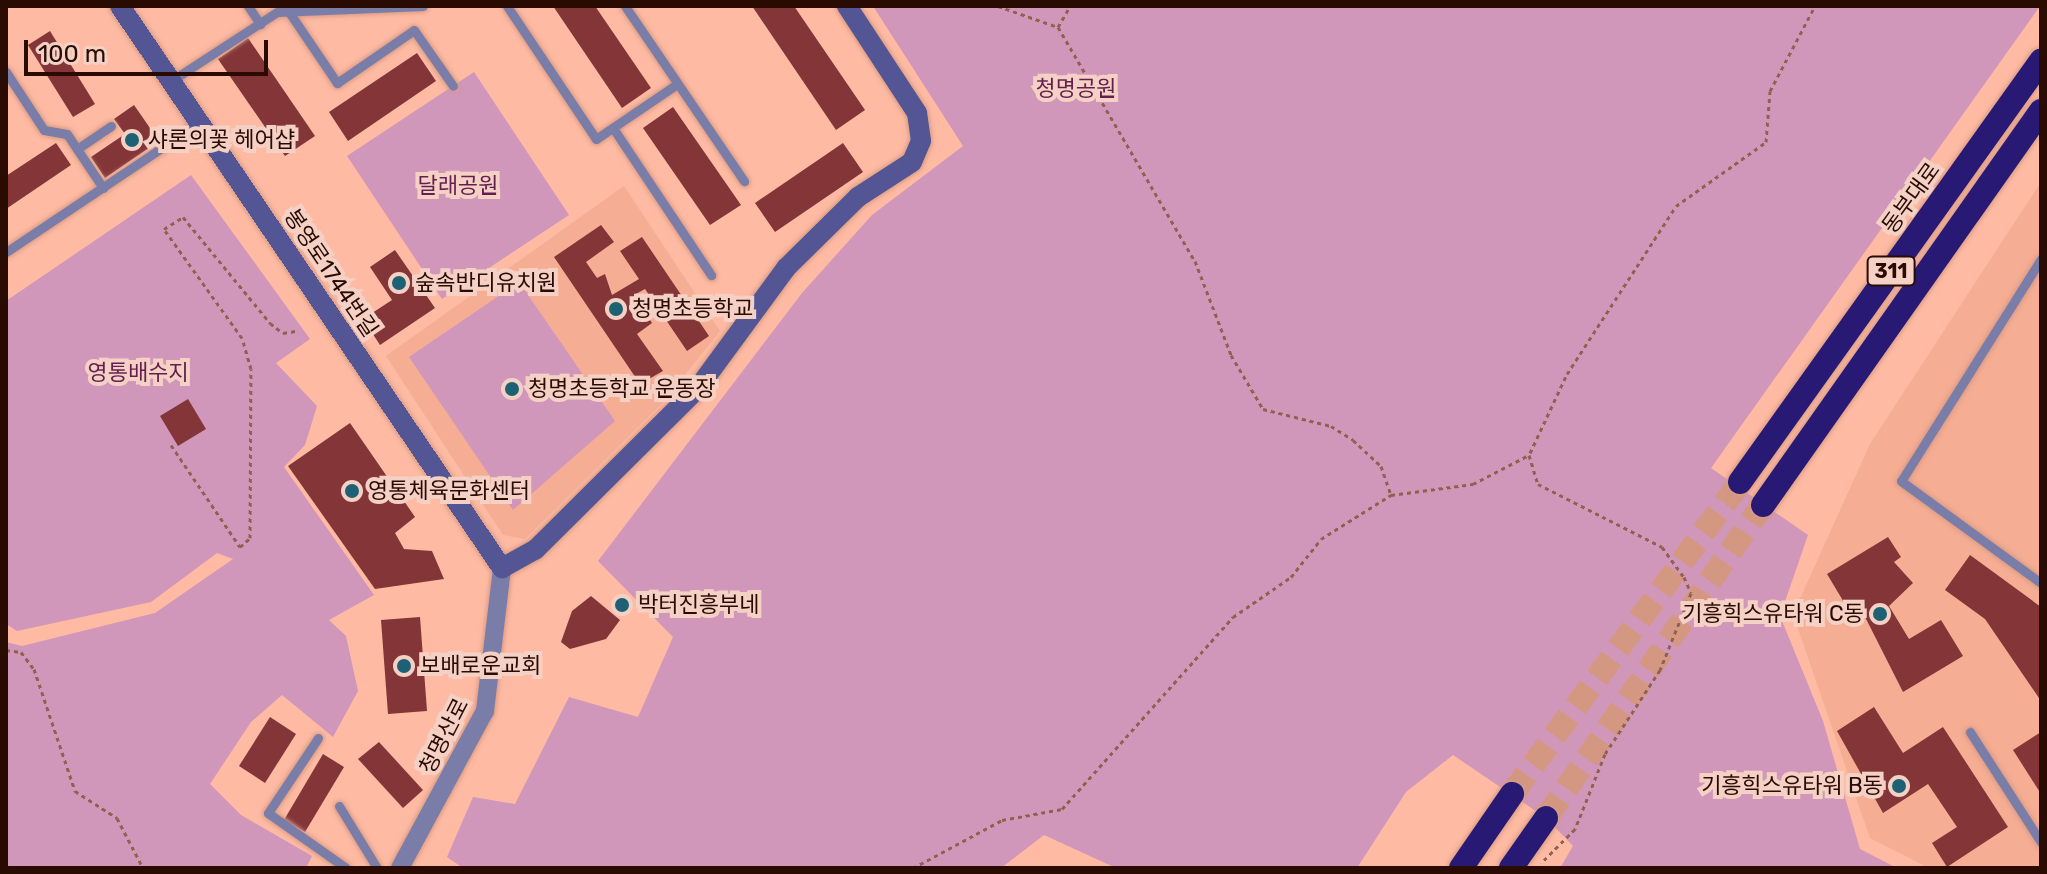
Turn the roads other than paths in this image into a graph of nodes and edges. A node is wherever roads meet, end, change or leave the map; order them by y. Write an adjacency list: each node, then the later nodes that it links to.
1 (120, 6): 12 (street, 봉영로1744번길)
2 (248, 6): 9 (lane)
3 (423, 6): 7 (lane)
4 (507, 6): 18 (lane)
5 (625, 6): 13 (lane)
6 (847, 6): 27 (street)
7 (305, 8): 8 (lane)
8 (289, 12): 9 (lane); 14 (lane)
9 (260, 24): 12 (lane)
10 (2041, 61): 25 (highway, 동부대로 / 311)
11 (6, 72): 19 (lane)
12 (171, 81): 16 (street, 봉영로1744번길)
13 (677, 84): 18 (lane); 20 (lane)
14 (453, 86)
15 (2041, 111): 26 (highway, 311)
16 (199, 123): 21 (lane); 27 (street, 봉영로1744번길)
17 (111, 126): 19 (lane)
18 (613, 128): 24 (lane)
19 (77, 149): 21 (lane)
20 (744, 181)
21 (103, 188): 22 (lane)
22 (6, 251)
23 (2041, 259): 28 (lane)
24 (711, 275)
25 (1740, 482)
26 (1763, 505)
27 (502, 568): 37 (street, 청명산로)
28 (2041, 583)
29 (1970, 732): 34 (lane)
30 (318, 738): 35 (lane)
31 (1512, 794): 38 (highway)
32 (339, 806): 36 (lane)
33 (1546, 818): 39 (highway)
34 (2041, 842)
35 (346, 868)
36 (377, 868)
37 (400, 868)
38 (1461, 868)
39 (1511, 868)

